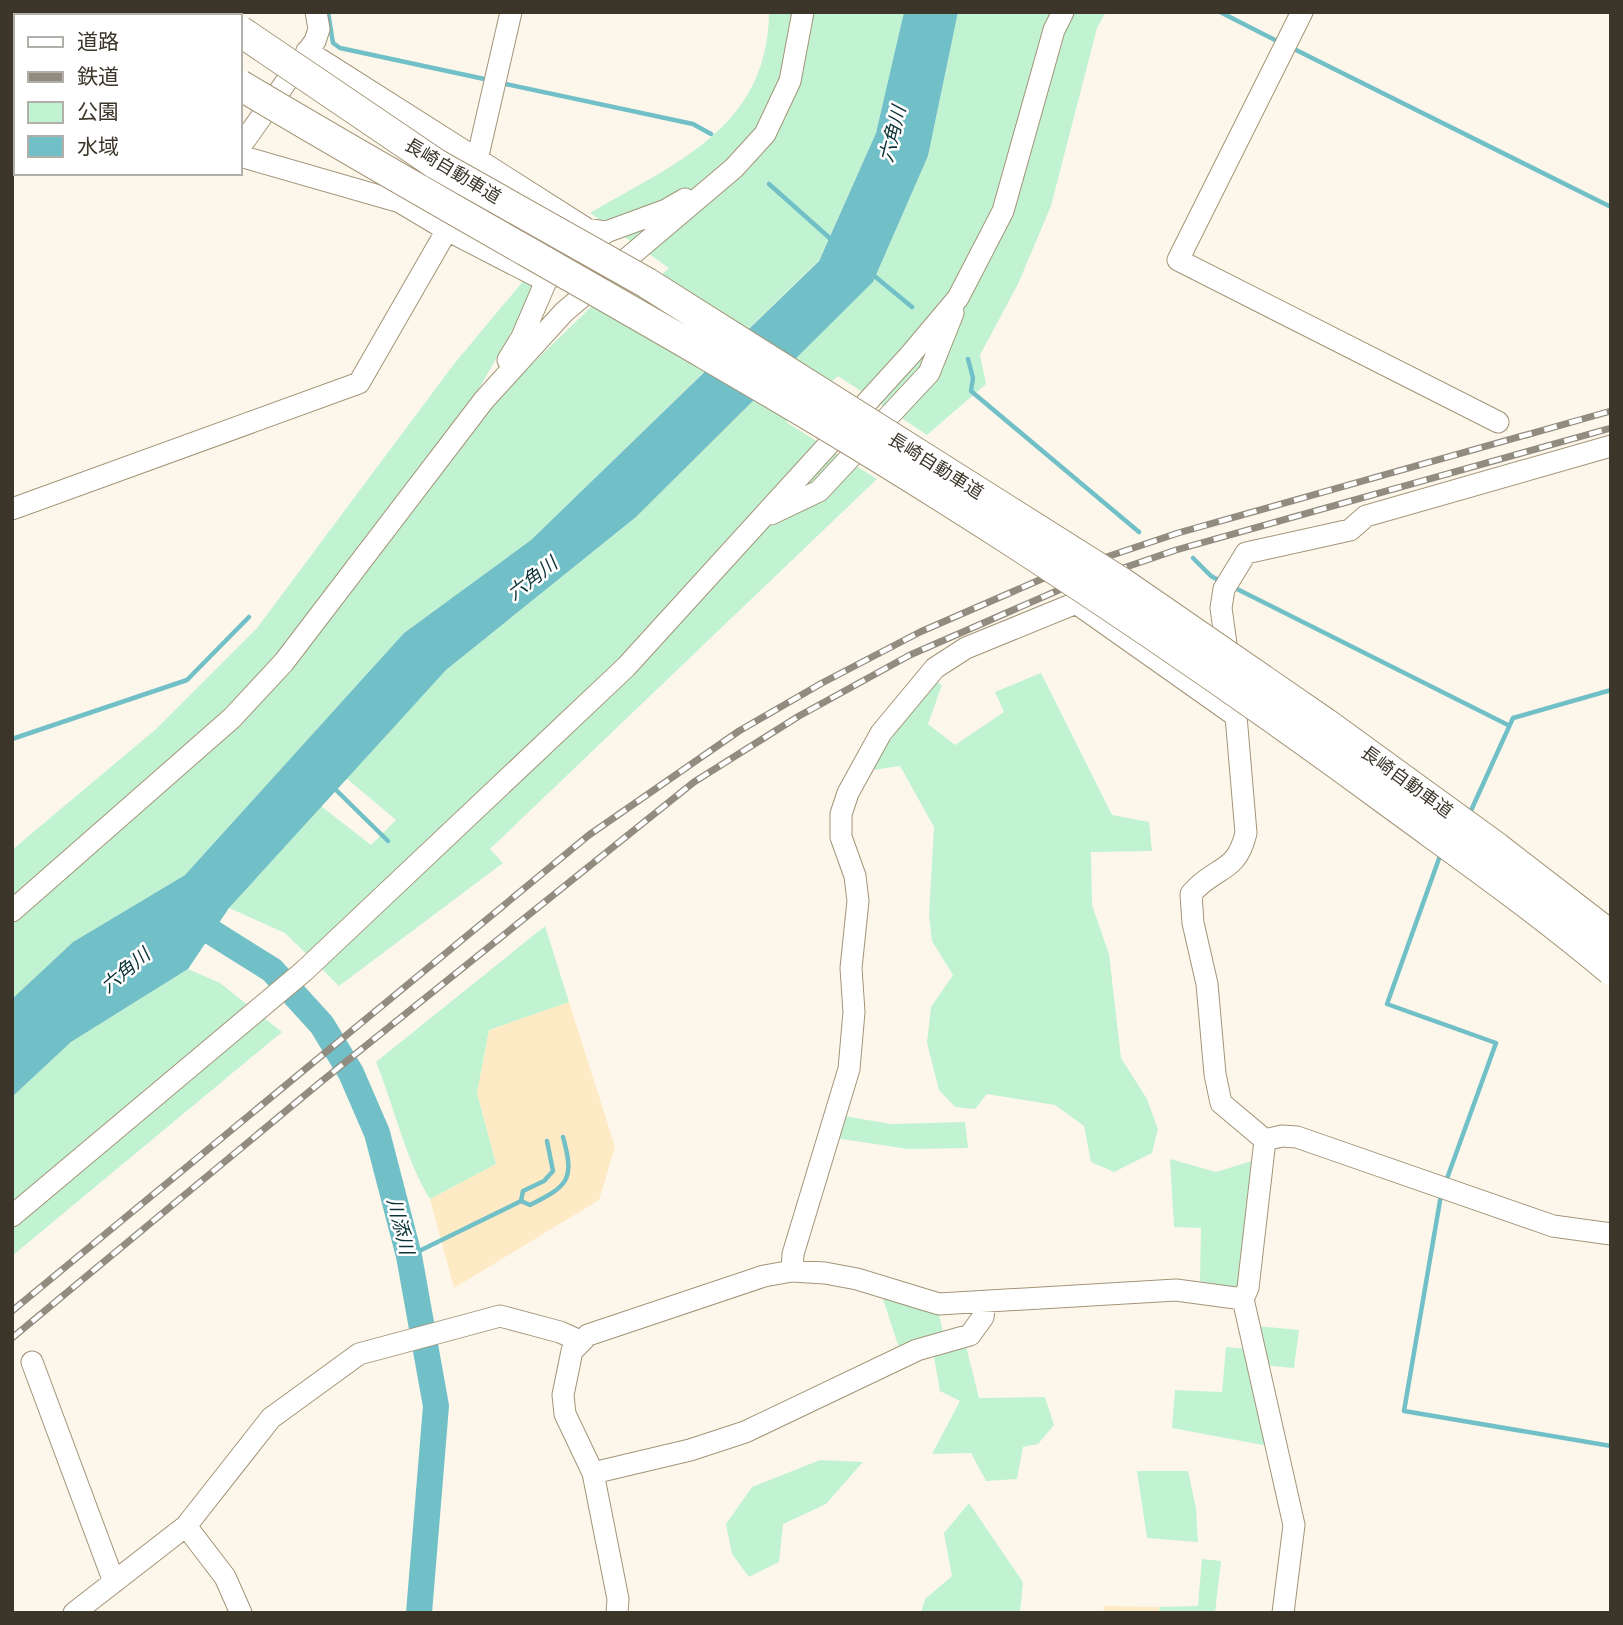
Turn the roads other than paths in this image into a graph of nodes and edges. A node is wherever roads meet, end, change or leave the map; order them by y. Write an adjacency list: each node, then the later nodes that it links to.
1 (316, 12): 7 (street)
2 (511, 12): 11 (street)
3 (803, 12): 12 (street)
4 (1063, 12): 25 (street)
5 (1302, 12): 17 (street)
6 (242, 31): 22 (highway, 長崎自動車道, bridge)
7 (307, 51): 9 (street); 11 (street)
8 (242, 86): 23 (highway, 長崎自動車道, bridge)
9 (242, 144)
10 (242, 157): 13 (street)
11 (477, 160): 14 (street)
12 (734, 169): 14 (street); 16 (street)
13 (447, 230): 15 (street); 19 (street)
14 (606, 232): 15 (street)
15 (546, 281): 16 (street)
16 (484, 400): 21 (street)
17 (1498, 422)
18 (1611, 446): 20 (street)
19 (12, 509)
20 (1236, 716): 24 (street); 27 (street)
21 (12, 911)
22 (1611, 936)
23 (1611, 970)
24 (1265, 1140): 26 (street); 28 (street)
25 (12, 1216)
26 (1611, 1234)
27 (792, 1271): 29 (street); 30 (street)
28 (1243, 1299): 29 (street); 38 (street)
29 (985, 1302): 32 (street)
30 (580, 1341): 32 (street); 33 (street)
31 (32, 1362): 34 (street)
32 (593, 1473): 37 (street)
33 (186, 1527): 34 (street); 36 (street)
34 (114, 1582): 35 (street)
35 (74, 1613)
36 (242, 1613)
37 (617, 1613)
38 (1283, 1613)

